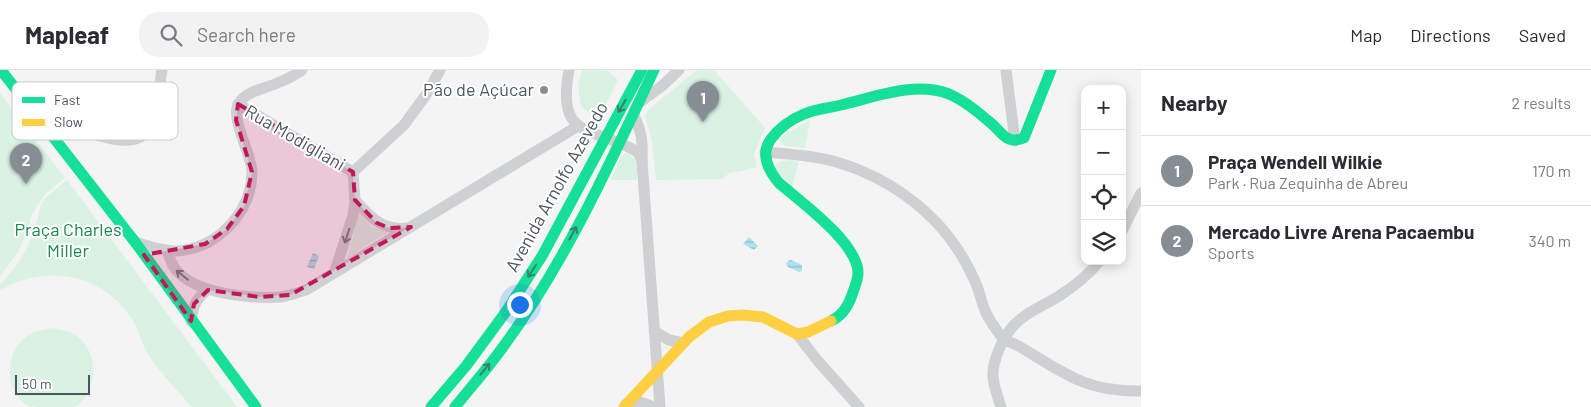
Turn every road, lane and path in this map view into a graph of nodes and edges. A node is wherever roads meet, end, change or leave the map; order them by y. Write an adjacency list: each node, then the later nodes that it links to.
1 (0, 70): 9 (main road)
2 (302, 70): 11 (street)
3 (440, 70): 22 (street)
4 (569, 70): 13 (street)
5 (679, 70): 10 (street)
6 (1006, 70): 18 (street)
7 (1051, 70): 18 (main road)
8 (646, 72): 10 (main road, Avenida Arnolfo Azevedo); 14 (main road, Avenida Arnolfo Azevedo, one-way to 14)
9 (12, 85)
10 (640, 102): 12 (main road, Avenida Arnolfo Azevedo)
11 (238, 104): 22 (street, Rua Modigliani); 28 (street)
12 (634, 115): 19 (main road, Avenida Arnolfo Azevedo); 21 (street)
13 (578, 126): 14 (street); 26 (street)
14 (605, 136): 19 (street); 42 (main road, Avenida Arnolfo Azevedo, one-way to 42)
15 (55, 140): 27 (main road)
16 (116, 140): 17 (street)
17 (131, 140)
18 (1016, 141): 20 (main road)
19 (620, 143): 21 (street); 43 (main road, Avenida Arnolfo Azevedo, one-way to 19)
20 (765, 152): 35 (main road); 36 (street)
21 (642, 162): 34 (street)
22 (353, 172): 24 (street)
23 (1141, 193): 25 (street)
24 (355, 200): 26 (street); 31 (street, one-way to 31)
25 (1126, 223)
26 (411, 227): 31 (street)
27 (135, 242): 28 (street); 29 (main road)
28 (167, 250): 29 (street); 32 (street, one-way to 28)
29 (144, 255): 33 (main road)
30 (1096, 265): 36 (street)
31 (336, 271): 32 (street)
32 (208, 289): 33 (street)
33 (191, 321): 41 (main road)
34 (654, 331): 37 (street); 38 (street)
35 (797, 334): 37 (main road); 46 (street)
36 (1005, 340): 39 (street); 47 (street)
37 (683, 343): 38 (main road)
38 (658, 370): 40 (main road); 45 (street)
39 (1141, 391)
40 (625, 406): 44 (street)
41 (256, 407)
42 (431, 407)
43 (455, 407)
44 (654, 407)
45 (660, 407)
46 (859, 407)
47 (1002, 407)

